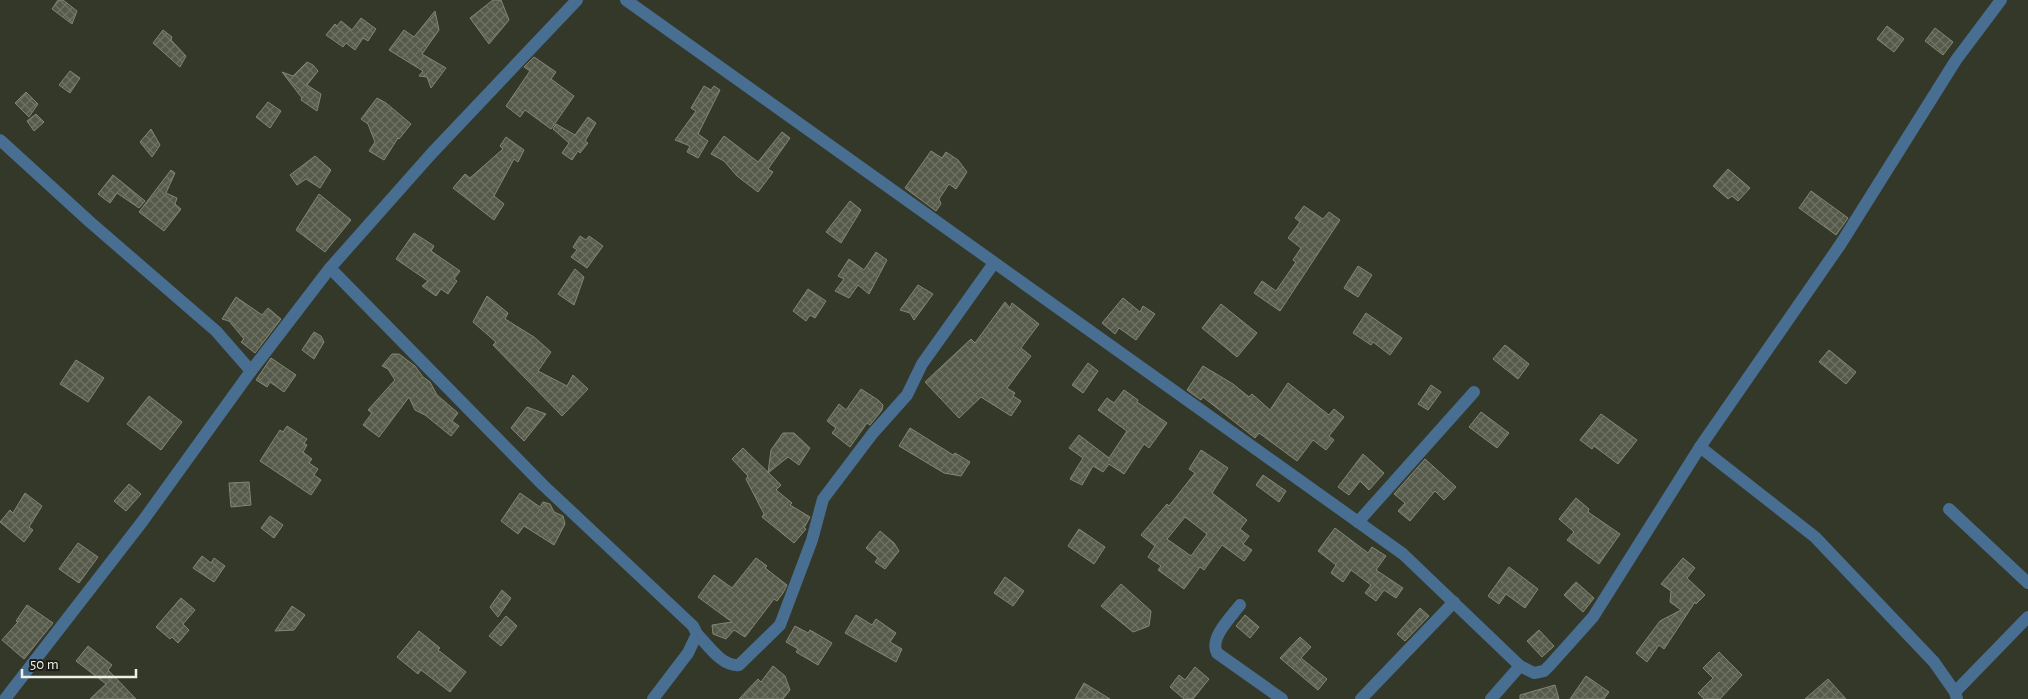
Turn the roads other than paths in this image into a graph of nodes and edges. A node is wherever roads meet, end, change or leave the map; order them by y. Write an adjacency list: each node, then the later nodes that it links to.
1 (577, 0): 6 (street)
2 (626, 0): 5 (street)
3 (2001, 0): 9 (street)
4 (0, 140): 7 (street)
5 (994, 263): 11 (street); 16 (street)
6 (330, 268): 7 (street); 16 (street)
7 (252, 371): 19 (street)
8 (1474, 392): 11 (street)
9 (1700, 447): 17 (street); 18 (street)
10 (1949, 509): 12 (street)
11 (1358, 522): 13 (street)
12 (2028, 583)
13 (1454, 602): 17 (street); 22 (street)
14 (1240, 605): 21 (street)
15 (2028, 617): 18 (street)
16 (697, 634): 20 (street)
17 (1520, 666): 23 (street)
18 (1956, 695)
19 (5, 699)
20 (653, 699)
21 (1282, 699)
22 (1361, 699)
23 (1491, 699)

